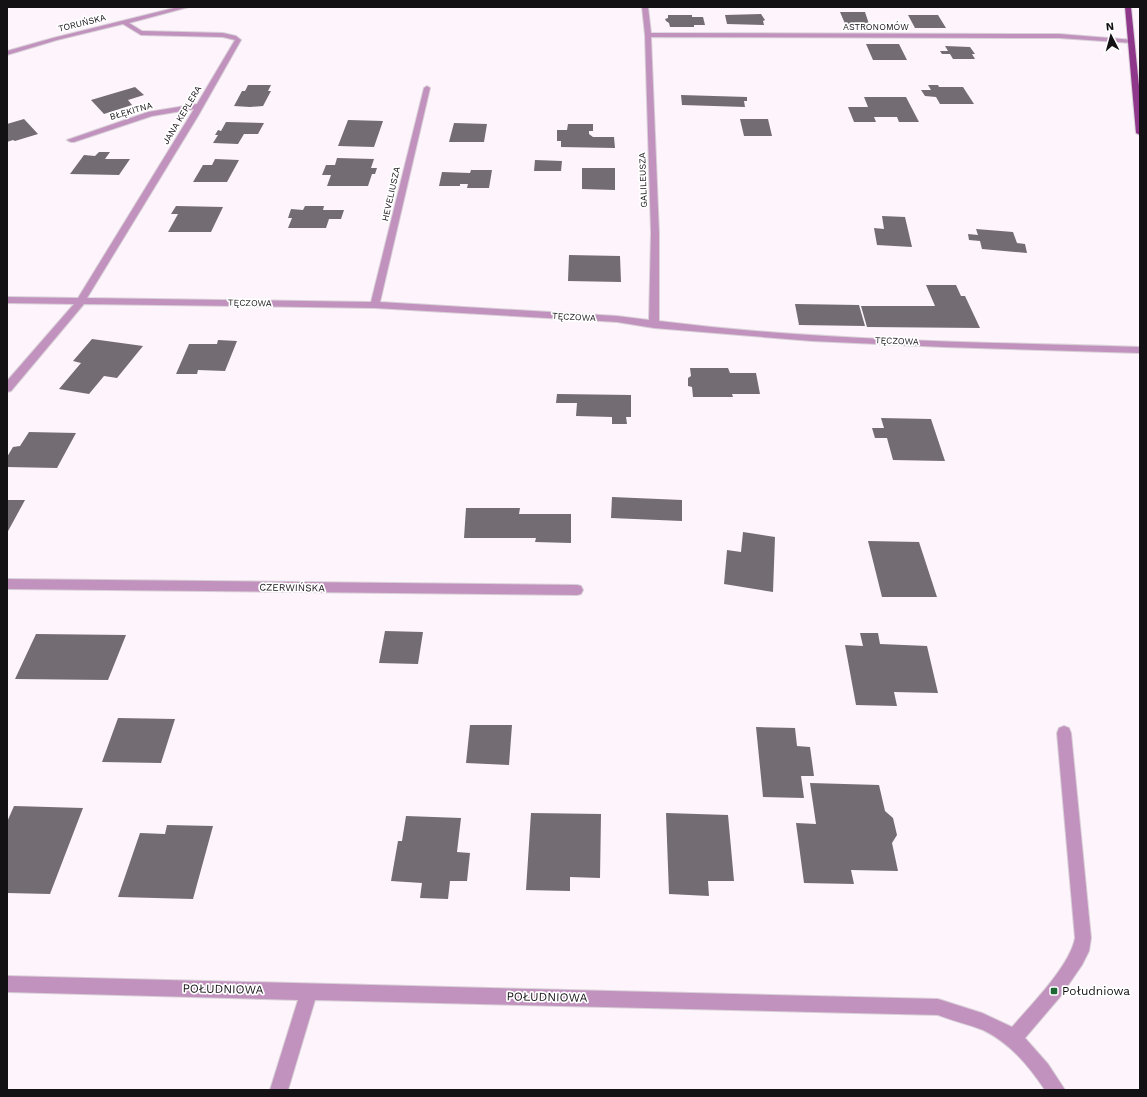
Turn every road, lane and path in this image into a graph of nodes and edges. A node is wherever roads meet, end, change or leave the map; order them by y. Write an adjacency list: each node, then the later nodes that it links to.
1 (186, 7): 4 (street, TORUŃSKA)
2 (645, 7): 5 (street)
3 (1128, 7): 6 (main road)
4 (124, 22): 7 (street, TORUŃSKA); 9 (street, JANA KEPLERA)
5 (648, 35): 6 (street, ASTRONOMÓW); 15 (street, GALILEUSZA)
6 (1132, 42): 10 (main road)
7 (7, 53)
8 (427, 88): 14 (street, HEVELIUSZA)
9 (199, 106): 11 (street, BŁĘKITNA); 13 (street, JANA KEPLERA)
10 (1140, 133)
11 (71, 140)
12 (7, 300): 13 (street, TĘCZOWA)
13 (81, 301): 14 (street, TĘCZOWA); 17 (street, JANA KEPLERA)
14 (375, 305): 15 (street, TĘCZOWA)
15 (654, 324): 16 (street, TĘCZOWA)
16 (1140, 350)
17 (7, 388)
18 (7, 584): 19 (street, CZERWIŃSKA)
19 (577, 590)
20 (1064, 733): 23 (street)
21 (7, 984): 22 (street, POŁUDNIOWA)
22 (309, 991): 23 (street, POŁUDNIOWA); 24 (street)
23 (1013, 1039): 25 (street, POŁUDNIOWA)
24 (279, 1090)
25 (1056, 1090)

